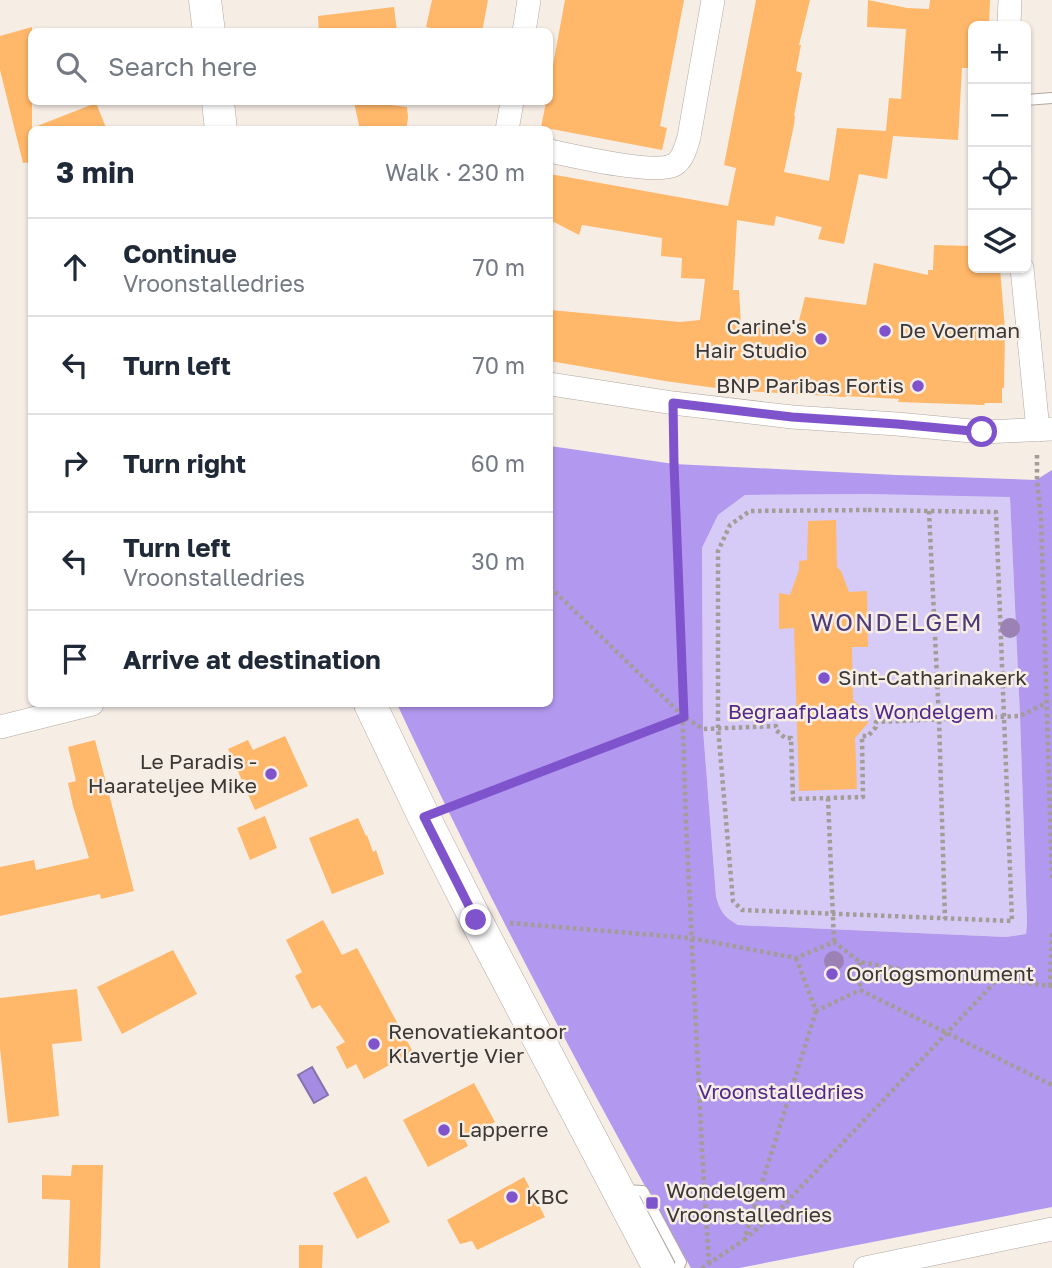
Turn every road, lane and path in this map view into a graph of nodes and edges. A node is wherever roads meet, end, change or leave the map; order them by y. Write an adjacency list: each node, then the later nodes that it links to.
1 (205, 0): 6 (street)
2 (529, 0): 7 (street)
3 (713, 0): 14 (street)
4 (1010, 0): 5 (street)
5 (1009, 21)
6 (208, 28)
7 (525, 28)
8 (1052, 98): 9 (lane)
9 (1031, 100)
10 (218, 105): 12 (street)
11 (511, 105): 13 (street)
12 (221, 126)
13 (508, 126)
14 (553, 152)
15 (1022, 273): 18 (street)
16 (553, 384): 17 (street)
17 (673, 403): 18 (street); 24 (path)
18 (1045, 430): 21 (path)
19 (929, 511): 25 (path); 27 (path); 30 (path)
20 (553, 590): 24 (path)
21 (1046, 703): 25 (path); 28 (path)
22 (80, 707): 29 (street)
23 (371, 707): 32 (street)
24 (684, 717): 30 (path); 32 (path); 38 (path)
25 (1005, 717): 27 (path); 35 (path)
26 (1052, 717): 28 (path)
27 (939, 719): 31 (path); 35 (path)
28 (1046, 721): 33 (path)
29 (0, 727)
30 (718, 728): 31 (path); 34 (path)
31 (828, 798): 34 (path)
32 (424, 817): 36 (street)
33 (1052, 878)
34 (833, 914): 35 (path); 39 (path)
35 (945, 919)
36 (476, 920): 38 (path); 48 (street)
37 (1052, 931): 43 (path)
38 (691, 938): 40 (path); 51 (path)
39 (834, 942): 40 (path); 41 (path)
40 (796, 958): 45 (path)
41 (860, 962): 42 (path); 44 (path)
42 (997, 980): 43 (path); 46 (path)
43 (1051, 986)
44 (860, 990): 45 (path); 46 (path)
45 (816, 1011): 50 (path)
46 (946, 1032): 47 (path); 50 (path)
47 (1052, 1085)
48 (617, 1190): 52 (street); 53 (lane)
49 (1052, 1229): 55 (street)
50 (744, 1240): 51 (path)
51 (709, 1264): 54 (path)
52 (659, 1268)
53 (678, 1268)
54 (702, 1268)
55 (864, 1268)

